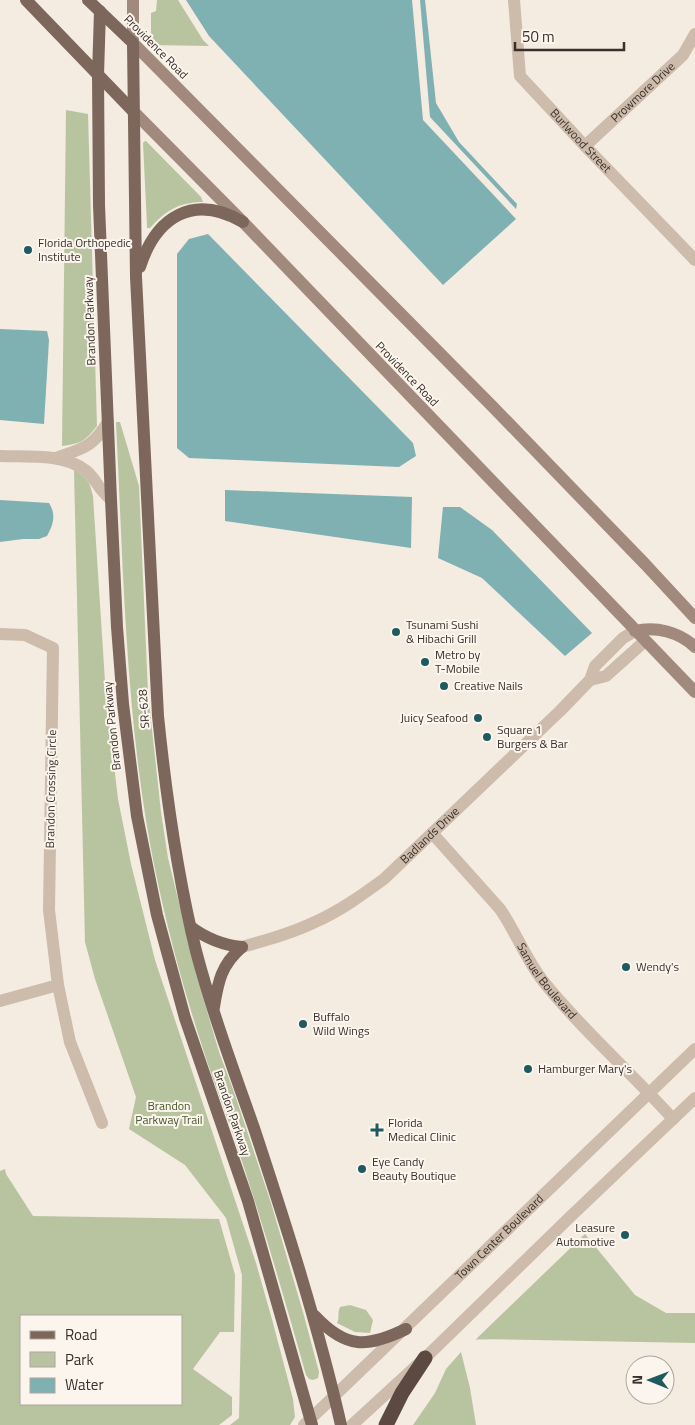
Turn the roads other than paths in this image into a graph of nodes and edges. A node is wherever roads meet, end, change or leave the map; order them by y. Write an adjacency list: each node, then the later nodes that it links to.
1 (26, 0): 8 (main road, Providence Road)
2 (88, 0): 5 (main road, Providence Road)
3 (133, 0): 7 (main road)
4 (514, 0): 10 (street, Burlwood Street)
5 (100, 6): 7 (main road, Providence Road); 8 (main road, Brandon Parkway)
6 (695, 34): 10 (street, Prowmore Drive)
7 (133, 43): 9 (main road); 18 (main road, Providence Road)
8 (98, 75): 9 (main road, Providence Road); 14 (main road, Brandon Parkway)
9 (133, 111): 11 (main road, Providence Road); 13 (main road)
10 (585, 146): 12 (street, Burlwood Street)
11 (243, 222): 13 (main road); 19 (main road, Providence Road)
12 (695, 260)
13 (136, 277): 26 (main road, SR-628)
14 (108, 422): 16 (street); 17 (main road, Brandon Parkway)
15 (0, 456): 16 (street)
16 (56, 458): 17 (street)
17 (111, 500): 40 (main road, Brandon Parkway)
18 (695, 618)
19 (635, 631): 21 (main road, Providence Road); 22 (main road); 23 (street, Badlands Drive)
20 (0, 634): 28 (street, Brandon Crossing Circle)
21 (645, 641): 23 (street, Badlands Drive); 24 (main road, Providence Road)
22 (695, 647)
23 (590, 680): 25 (street, Badlands Drive)
24 (695, 692)
25 (432, 833): 27 (street, Badlands Drive); 32 (street, Samuel Boulevard)
26 (191, 927): 27 (main road); 30 (main road, SR-628)
27 (242, 947): 30 (main road)
28 (58, 985): 29 (street); 35 (street, Brandon Crossing Circle)
29 (0, 1001)
30 (213, 1010): 36 (main road, Brandon Parkway)
31 (695, 1049): 32 (street, Town Center Boulevard)
32 (650, 1093): 34 (street, Samuel Boulevard); 37 (street, Town Center Boulevard)
33 (695, 1098): 34 (street)
34 (673, 1119): 38 (street)
35 (102, 1123)
36 (312, 1313): 37 (main road); 39 (main road, Brandon Parkway)
37 (406, 1329): 39 (street, Town Center Boulevard)
38 (425, 1358): 42 (street); 43 (highway)
39 (335, 1397): 40 (street, Town Center Boulevard); 41 (main road, Brandon Parkway)
40 (309, 1423)
41 (341, 1425)
42 (352, 1425)
43 (386, 1425)

